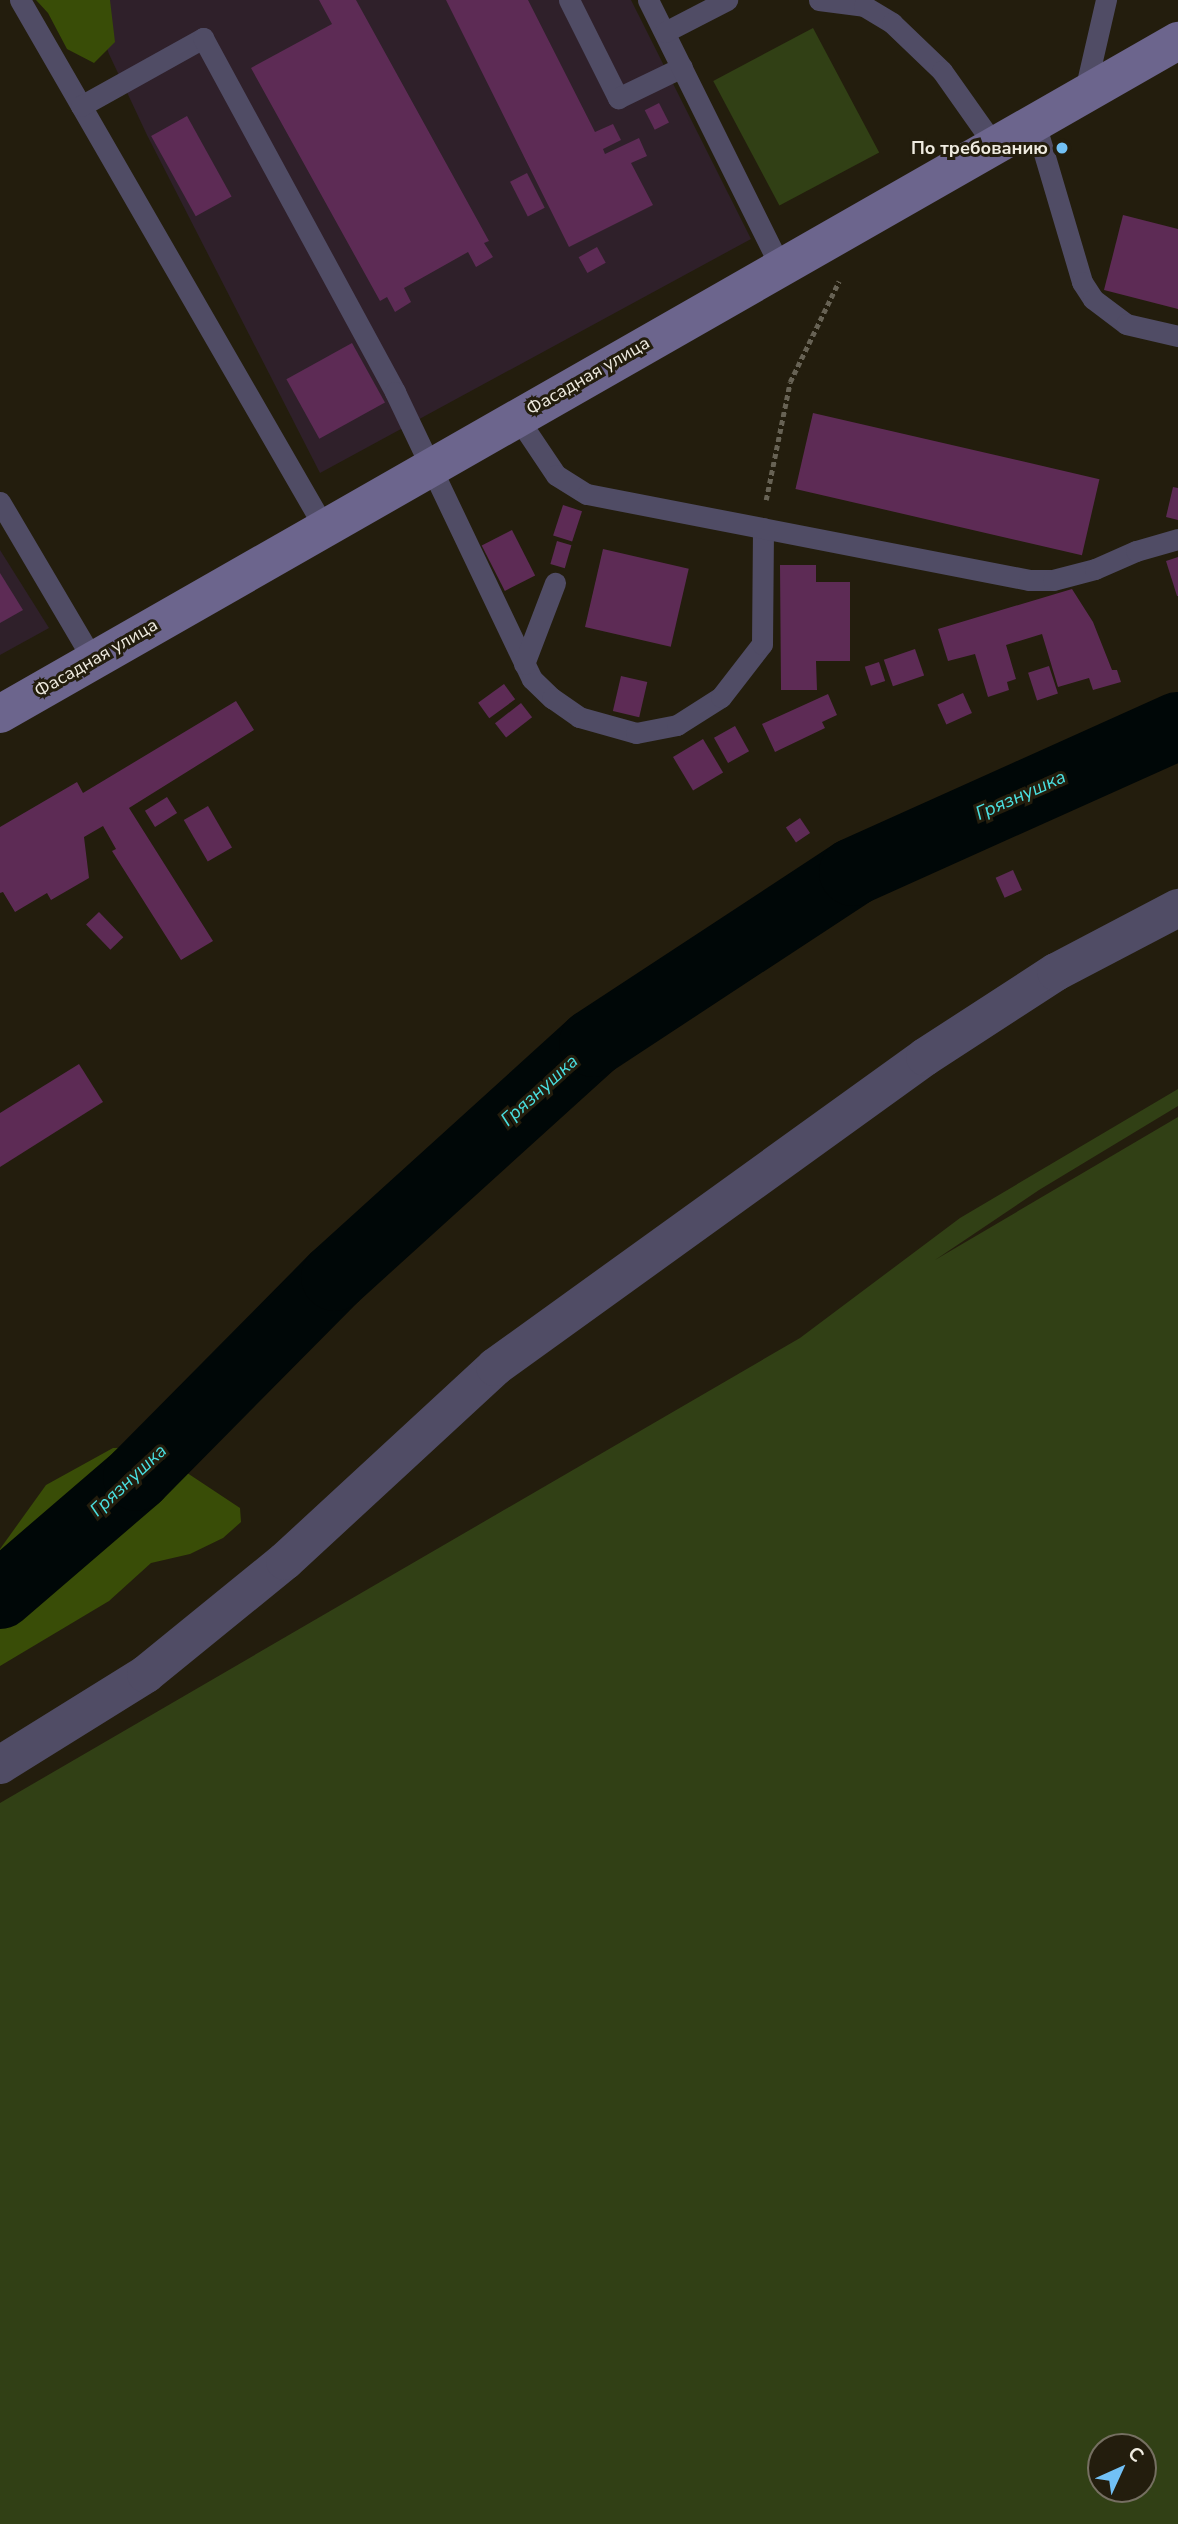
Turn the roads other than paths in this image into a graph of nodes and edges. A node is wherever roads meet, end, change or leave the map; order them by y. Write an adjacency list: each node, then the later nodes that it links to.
1 (20, 0): 11 (lane)
2 (569, 0): 9 (lane)
3 (648, 0): 7 (lane)
4 (727, 0): 7 (lane)
5 (819, 0): 13 (lane)
6 (1106, 0): 10 (lane)
7 (665, 32): 9 (lane)
8 (1178, 41): 10 (main road, Фасадная улица)
9 (682, 66): 14 (lane)
10 (1084, 95): 12 (main road, Фасадная улица)
11 (81, 106): 17 (lane); 19 (lane)
12 (1035, 123): 13 (main road, Фасадная улица); 15 (lane)
13 (995, 146): 14 (main road, Фасадная улица)
14 (780, 266): 16 (main road, Фасадная улица)
15 (1178, 336)
16 (517, 416): 17 (main road, Фасадная улица); 20 (lane)
17 (429, 467): 19 (main road, Фасадная улица); 24 (lane)
18 (0, 502): 23 (lane)
19 (324, 527): 23 (main road, Фасадная улица)
20 (763, 528): 21 (lane); 24 (lane)
21 (1178, 539)
22 (555, 583): 24 (lane)
23 (93, 660): 25 (main road, Фасадная улица)
24 (524, 664)
25 (0, 715)
26 (1178, 908): 27 (street)
27 (0, 1765)

